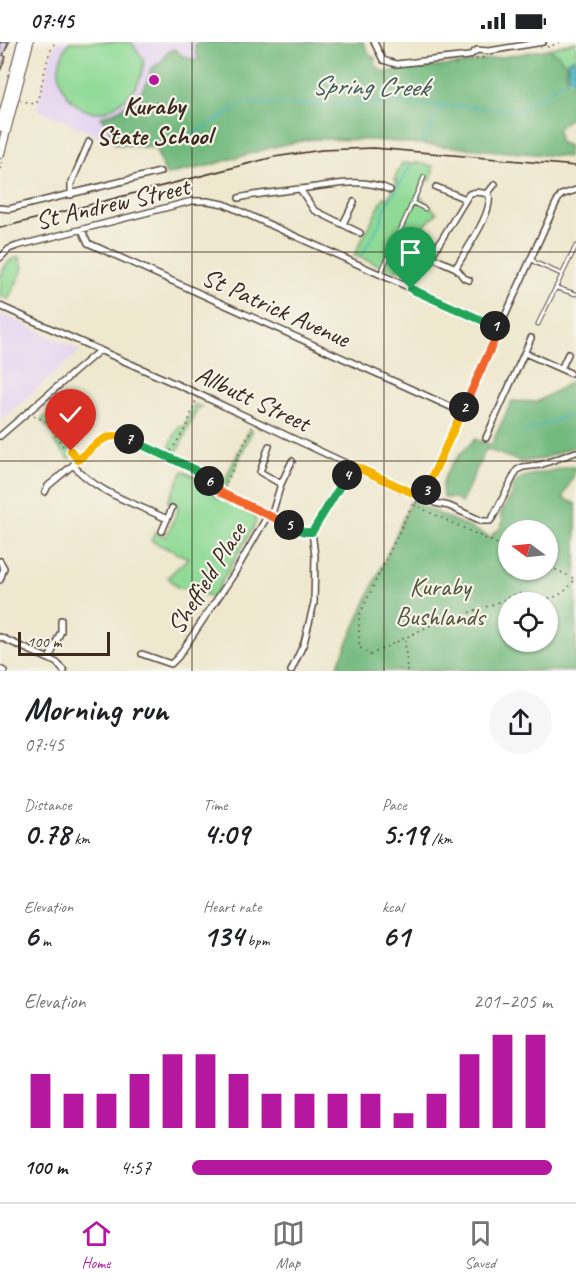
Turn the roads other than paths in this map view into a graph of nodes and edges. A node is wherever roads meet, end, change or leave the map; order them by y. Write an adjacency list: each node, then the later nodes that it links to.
1 (22, 42): 7 (main road)
2 (29, 42): 7 (main road)
3 (374, 42): 6 (street)
4 (476, 42): 6 (street)
5 (543, 42): 6 (street)
6 (477, 50)
7 (2, 131): 9 (main road)
8 (89, 142): 18 (street)
9 (1, 156)
10 (160, 172): 18 (street)
11 (424, 177): 22 (lane)
12 (495, 184): 17 (street)
13 (436, 187): 20 (street)
14 (300, 189): 15 (street); 19 (street); 25 (street)
15 (390, 190)
16 (576, 190): 31 (street)
17 (487, 194): 20 (street); 32 (street)
18 (70, 195): 23 (street)
19 (239, 198)
20 (466, 199): 29 (street)
21 (354, 202): 25 (street)
22 (413, 203): 24 (lane); 34 (lane)
23 (0, 208)
24 (425, 209)
25 (343, 224): 27 (street)
26 (82, 230): 30 (street, St Andrew Street); 34 (street, St Andrew Street); 48 (street, St Patrick Avenue)
27 (360, 233)
28 (576, 246): 33 (lane)
29 (431, 256): 32 (street); 35 (street)
30 (0, 258)
31 (531, 259): 33 (lane); 41 (street)
32 (456, 268): 36 (street)
33 (561, 274): 37 (lane)
34 (381, 275): 41 (street, St Andrew Street)
35 (418, 275)
36 (469, 280)
37 (557, 288): 38 (lane); 40 (lane)
38 (576, 294)
39 (0, 306): 43 (street, Allbutt Street)
40 (538, 324)
41 (500, 328): 48 (street)
42 (531, 338): 44 (street)
43 (100, 350): 49 (street); 55 (street, Allbutt Street)
44 (525, 353): 46 (street); 50 (street)
45 (568, 354): 46 (street)
46 (561, 369): 47 (street)
47 (570, 373)
48 (462, 412): 58 (street)
49 (0, 436)
50 (486, 438)
51 (269, 446): 56 (street)
52 (576, 452): 58 (street, Allbutt Street)
53 (292, 461): 56 (street)
54 (76, 462): 57 (street); 60 (street); 61 (street)
55 (352, 465): 58 (street, Allbutt Street); 63 (street)
56 (281, 484): 60 (street)
57 (45, 492)
58 (423, 494)
59 (172, 508): 61 (street)
60 (270, 516): 63 (street); 68 (street, Sheffield Place)
61 (167, 519): 62 (street)
62 (162, 531)
63 (312, 532): 71 (street)
64 (0, 561): 65 (street)
65 (0, 580)
66 (61, 620): 69 (street)
67 (0, 637): 69 (street)
68 (142, 654)
69 (49, 658): 70 (street)
70 (64, 671)
71 (291, 671)

